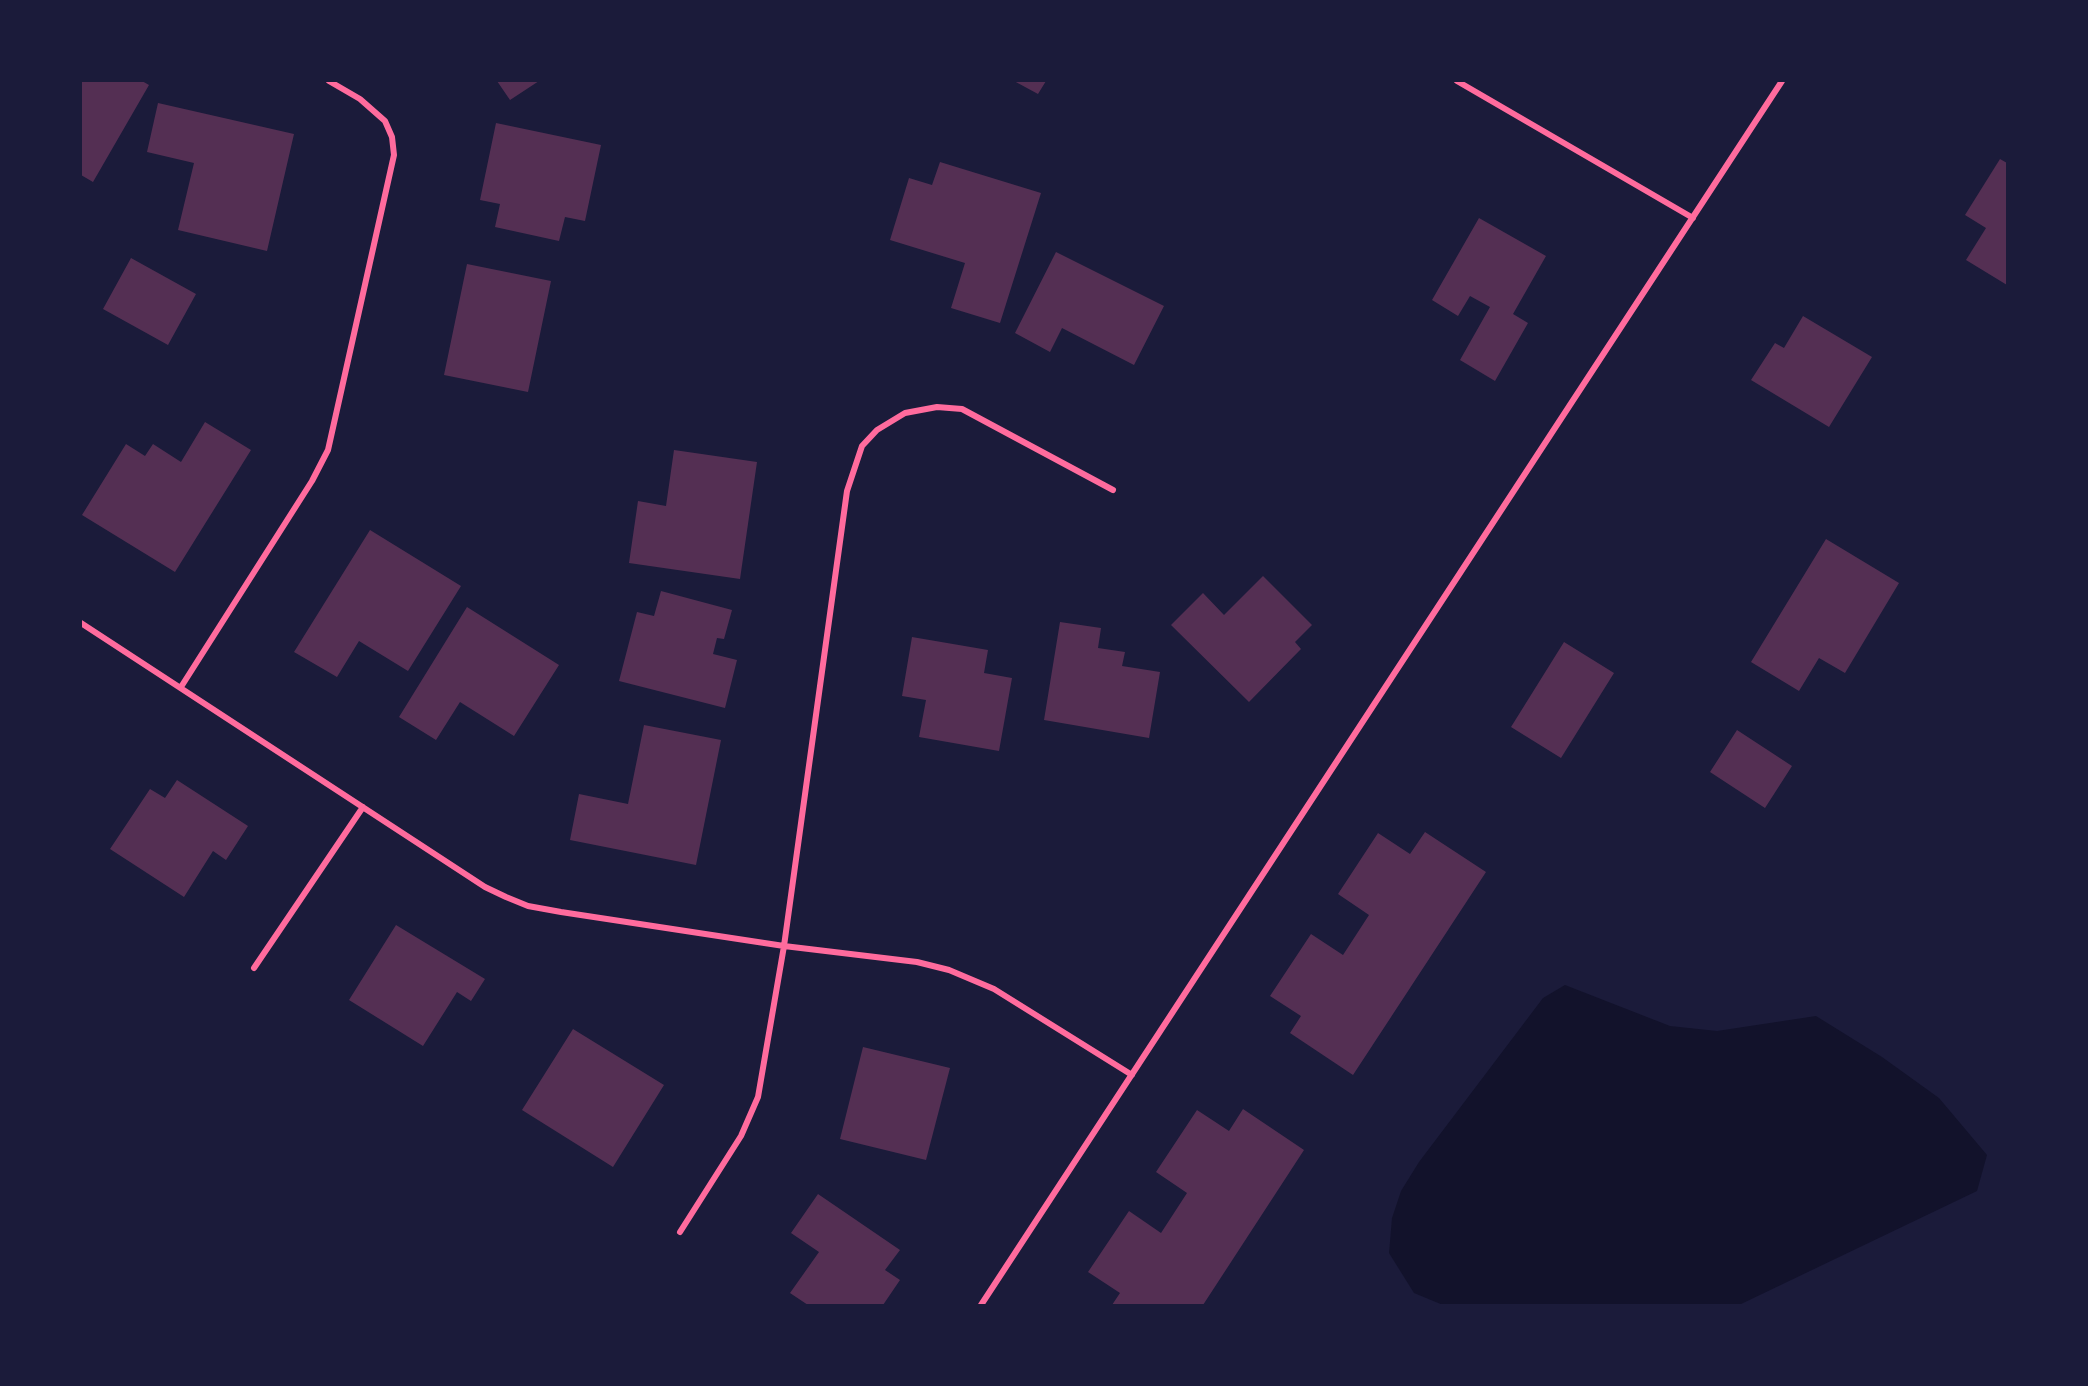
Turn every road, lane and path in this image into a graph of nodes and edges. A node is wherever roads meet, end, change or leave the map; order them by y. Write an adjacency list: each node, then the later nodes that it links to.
1 (329, 81): 7 (street)
2 (1457, 81): 4 (street)
3 (1782, 81): 4 (street)
4 (1694, 218): 11 (street)
5 (1113, 490): 9 (street)
6 (81, 622): 7 (street)
7 (181, 687): 8 (street)
8 (363, 807): 9 (street); 10 (street)
9 (784, 946): 11 (street); 12 (street)
10 (254, 968)
11 (1132, 1075): 13 (street)
12 (680, 1232)
13 (981, 1305)

